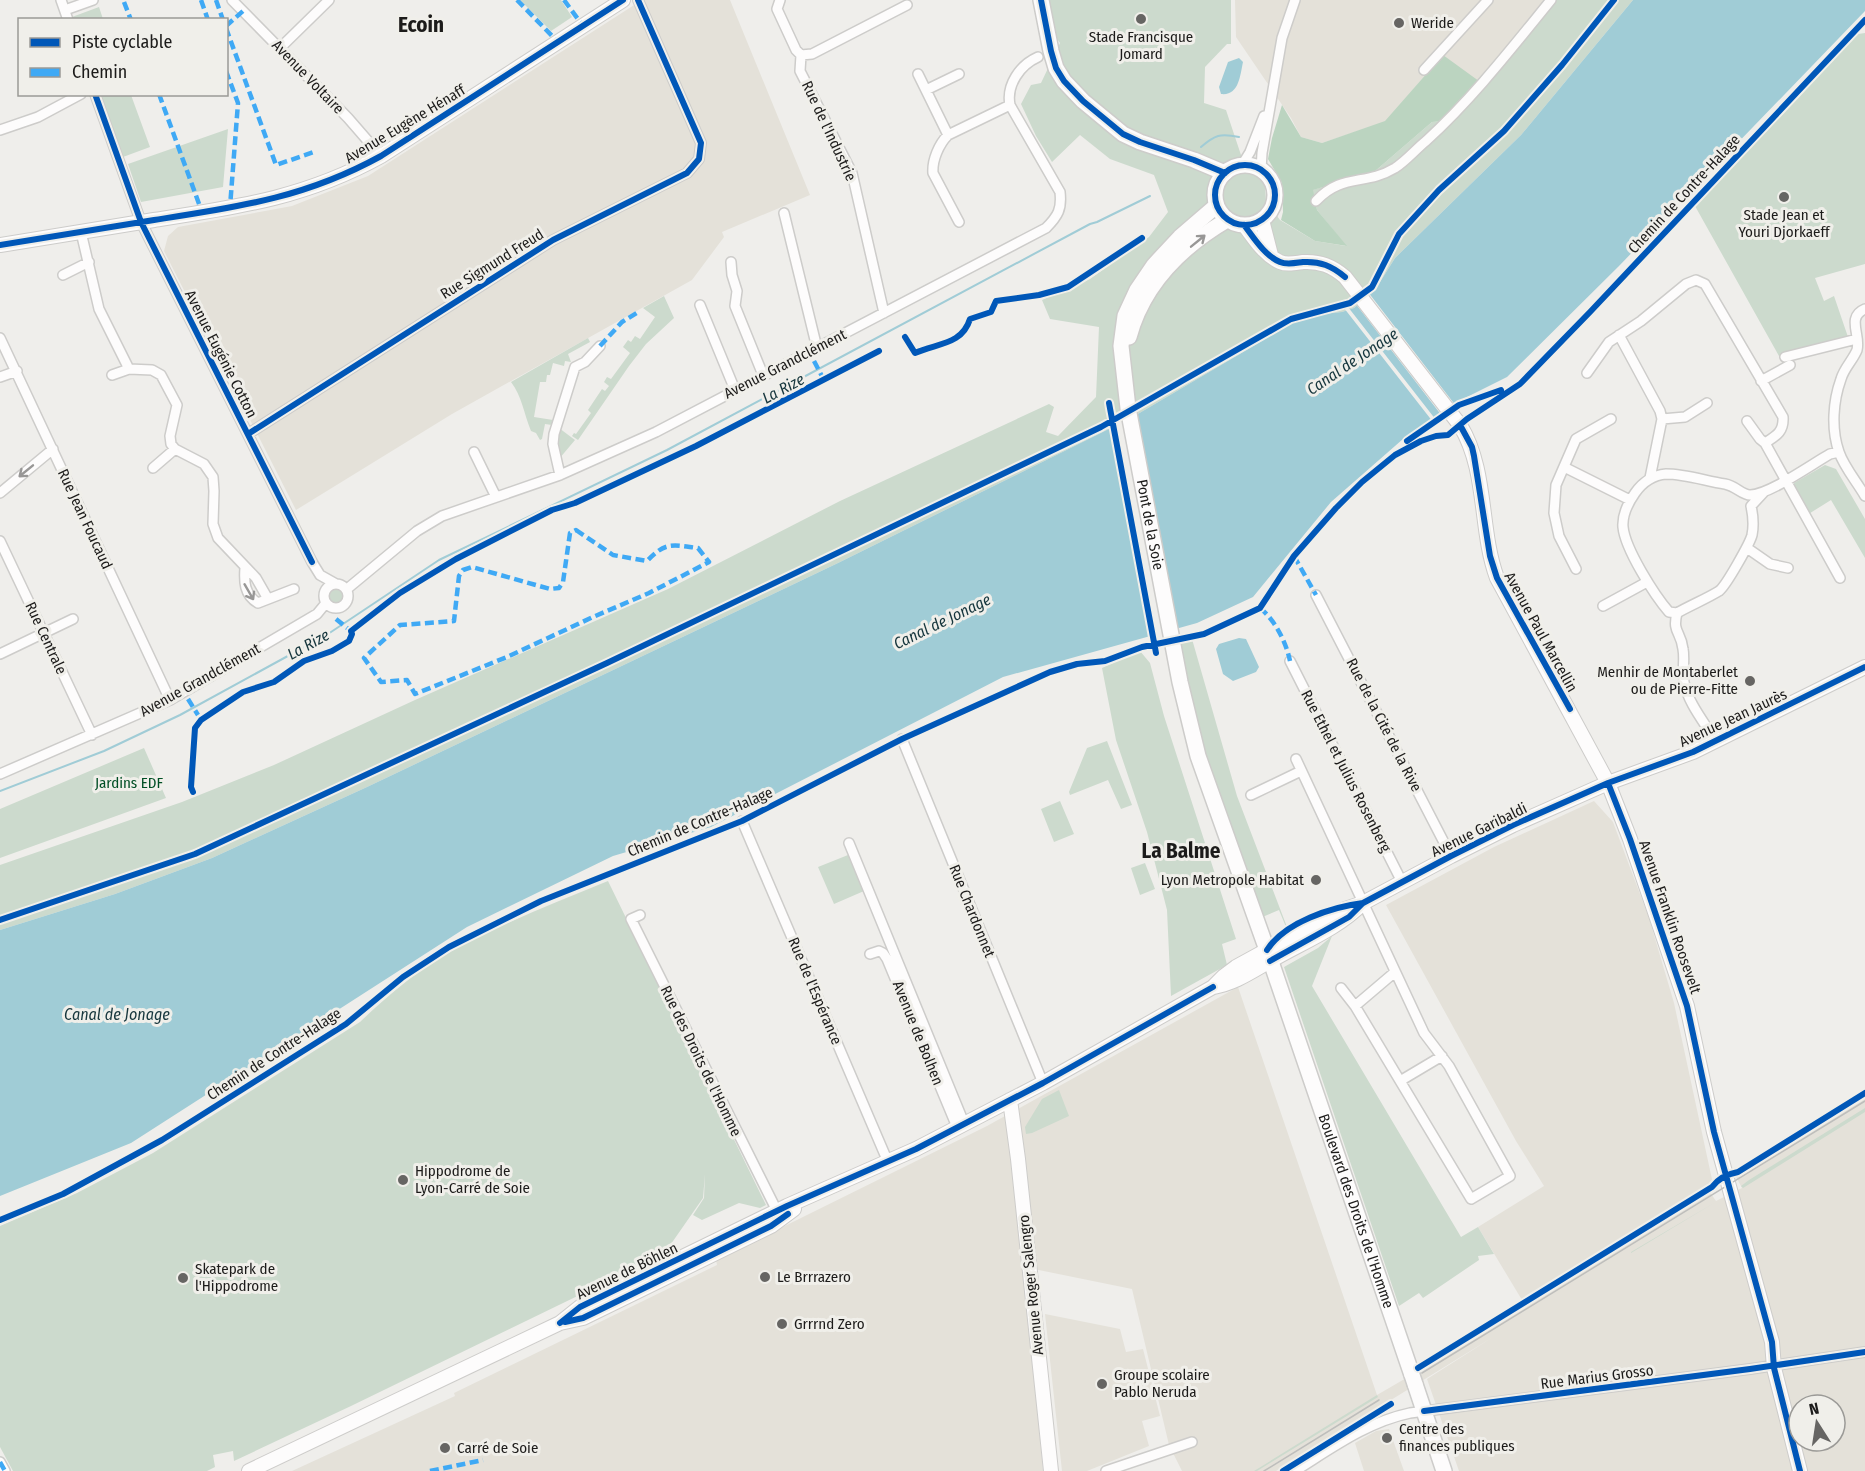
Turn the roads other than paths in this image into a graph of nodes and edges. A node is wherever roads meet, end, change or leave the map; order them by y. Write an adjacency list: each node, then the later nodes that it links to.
1 (61, 0): 13 (street)
2 (93, 0): 13 (street)
3 (232, 0): 14 (street, Avenue Voltaire)
4 (329, 0): 14 (street)
5 (623, 0): 27 (main road, Avenue Eugène Hénaff)
6 (638, 0): 66 (street, Rue Sigmund Freud)
7 (780, 0): 15 (street, Rue de l'Industrie)
8 (1041, 0): 30 (main road)
9 (1295, 0): 23 (street)
10 (1488, 0): 17 (street)
11 (1551, 0): 31 (street)
12 (907, 5): 15 (street)
13 (66, 15)
14 (280, 48): 27 (street, Avenue Voltaire)
15 (801, 55): 47 (street, Rue de l'Industrie)
16 (1038, 57): 24 (street)
17 (1424, 70)
18 (918, 74): 20 (street)
19 (958, 74): 20 (street)
20 (926, 90): 26 (street)
21 (77, 96): 25 (street)
22 (96, 96): 36 (street, Avenue Eugénie Cotton)
23 (1271, 98): 28 (street); 29 (street)
24 (1010, 105): 26 (street); 47 (street, Avenue Grandclément)
25 (0, 130)
26 (948, 135): 37 (street)
27 (381, 156): 36 (main road, Avenue Eugène Hénaff)
28 (1242, 165): 29 (main road); 30 (main road)
29 (1261, 170): 35 (main road)
30 (1225, 173): 32 (main road)
31 (1316, 201)
32 (1216, 206): 34 (main road); 53 (main road, Pont de la Soie)
33 (784, 213): 52 (street)
34 (1227, 220): 38 (main road); 53 (main road, one-way to 34)
35 (1262, 220): 38 (main road); 41 (main road)
36 (141, 222): 39 (main road, Avenue Eugène Hénaff); 66 (street, Avenue Eugénie Cotton)
37 (958, 222)
38 (1244, 225): 41 (main road)
39 (81, 232): 40 (main road, Avenue Eugène Hénaff); 42 (street)
40 (0, 245)
41 (1271, 257): 111 (main road, Avenue Paul Marcellin)
42 (89, 262): 44 (street); 54 (street)
43 (731, 262): 58 (street)
44 (63, 275)
45 (700, 305): 61 (street)
46 (1865, 309): 50 (street)
47 (884, 313): 52 (street, Avenue Grandclément)
48 (1619, 335): 56 (street); 60 (street); 64 (street)
49 (0, 338): 55 (street, Rue Jean Foucaud)
50 (1857, 339): 60 (street); 71 (street)
51 (600, 346): 74 (street)
52 (817, 348): 58 (street, Avenue Grandclément)
53 (1123, 357): 120 (main road, Pont de la Soie)
54 (129, 369): 57 (street); 69 (street)
55 (17, 371): 59 (street); 68 (street, Rue Jean Foucaud)
56 (1587, 373)
57 (112, 375)
58 (763, 375): 61 (street, Avenue Grandclément)
59 (0, 377)
60 (1761, 381): 67 (street)
61 (735, 390): 74 (street, Avenue Grandclément)
62 (1707, 404): 64 (street)
63 (1611, 419): 72 (street)
64 (1662, 419): 75 (street)
65 (1747, 421): 67 (street)
66 (248, 434): 91 (street, Avenue Eugénie Cotton)
67 (1765, 443): 76 (street)
68 (53, 449): 78 (street, one-way to 78); 104 (street, Rue Jean Foucaud)
69 (175, 449): 73 (street); 86 (street)
70 (474, 452): 81 (street)
71 (1839, 452): 76 (street); 80 (street)
72 (1564, 467): 82 (street); 87 (street)
73 (153, 468)
74 (560, 475): 81 (street, Avenue Grandclément)
75 (1650, 478): 79 (street); 82 (street)
76 (1785, 480): 77 (street); 89 (street)
77 (1764, 492): 79 (street); 83 (street)
78 (0, 493)
79 (1743, 494): 83 (street)
80 (1865, 496)
81 (496, 497): 93 (street, Avenue Grandclément)
82 (1630, 500): 90 (street)
83 (1751, 506): 85 (street)
84 (0, 541): 100 (street, Rue Centrale)
85 (1747, 548): 88 (street); 98 (street)
86 (245, 568): 95 (street); 95 (street, one-way to 95)
87 (1575, 568)
88 (1788, 568)
89 (1840, 578)
90 (1647, 582): 97 (street); 98 (street)
91 (336, 584): 93 (street); 96 (street)
92 (294, 589): 95 (street)
93 (347, 589): 96 (street)
94 (1316, 595): 115 (street, Rue de la Cité de la Rive)
95 (268, 599)
96 (326, 603): 104 (street, Avenue Grandclément)
97 (1603, 606)
98 (1673, 612): 107 (street)
99 (73, 619): 100 (street)
100 (44, 633): 101 (street); 105 (street, Rue Centrale)
101 (0, 654)
102 (1290, 661): 116 (street, Rue Ethel et Julius Rosenberg)
103 (1865, 667): 107 (main road, Avenue Jean Jaurès)
104 (170, 700): 105 (street, Avenue Grandclément)
105 (92, 735): 110 (street, Avenue Grandclément)
106 (902, 739): 126 (street, Rue Chardonnet)
107 (1715, 740): 111 (main road, Avenue Jean Jaurès)
108 (1296, 759): 109 (street)
109 (1301, 771): 112 (street); 117 (street)
110 (0, 774)
111 (1608, 783): 115 (main road, Avenue Garibaldi); 135 (main road, Avenue Franklin Roosevelt)
112 (1251, 795)
113 (742, 820): 129 (street, Rue de l'Espérance)
114 (849, 843): 128 (street)
115 (1451, 856): 116 (main road, Avenue Garibaldi)
116 (1402, 882): 117 (main road, Avenue Garibaldi)
117 (1363, 903): 120 (main road, Avenue Garibaldi); 121 (street)
118 (640, 915): 131 (street, Rue des Droits de l'Homme)
119 (870, 954): 128 (street, Avenue de Bolhen)
120 (1269, 955): 126 (main road, Avenue Garibaldi); 136 (main road, Boulevard des Droits de l'Homme)
121 (1395, 972): 123 (street); 124 (street)
122 (1341, 988): 123 (street)
123 (1354, 1006): 125 (street)
124 (1442, 1056): 125 (street); 125 (street)
125 (1400, 1081)
126 (1043, 1083): 127 (main road, Avenue Garibaldi)
127 (1010, 1100): 128 (main road, Avenue de Böhlen); 142 (main road, Avenue Roger Salengro)
128 (960, 1125): 129 (main road, Avenue de Böhlen)
129 (888, 1162): 130 (main road, Avenue de Böhlen)
130 (804, 1199): 131 (main road, Avenue de Böhlen); 132 (main road, Avenue de Böhlen)
131 (772, 1213): 132 (main road, Avenue de Böhlen); 133 (main road, Avenue de Böhlen)
132 (751, 1236): 133 (main road, Avenue de Böhlen)
133 (560, 1323): 141 (main road, Avenue de Böhlen)
134 (1865, 1352): 135 (street, Rue Marius Grosso)
135 (1773, 1365): 136 (street, Rue Marius Grosso); 139 (main road, Avenue Franklin Roosevelt)
136 (1424, 1411): 144 (street, Rue Marius Grosso); 145 (main road, Boulevard des Droits de l'Homme)
137 (1192, 1442): 143 (street)
138 (0, 1462): 140 (street)
139 (1799, 1468)
140 (5, 1471)
141 (249, 1471)
142 (1051, 1471)
143 (1106, 1471)
144 (1295, 1471)
145 (1444, 1471)

